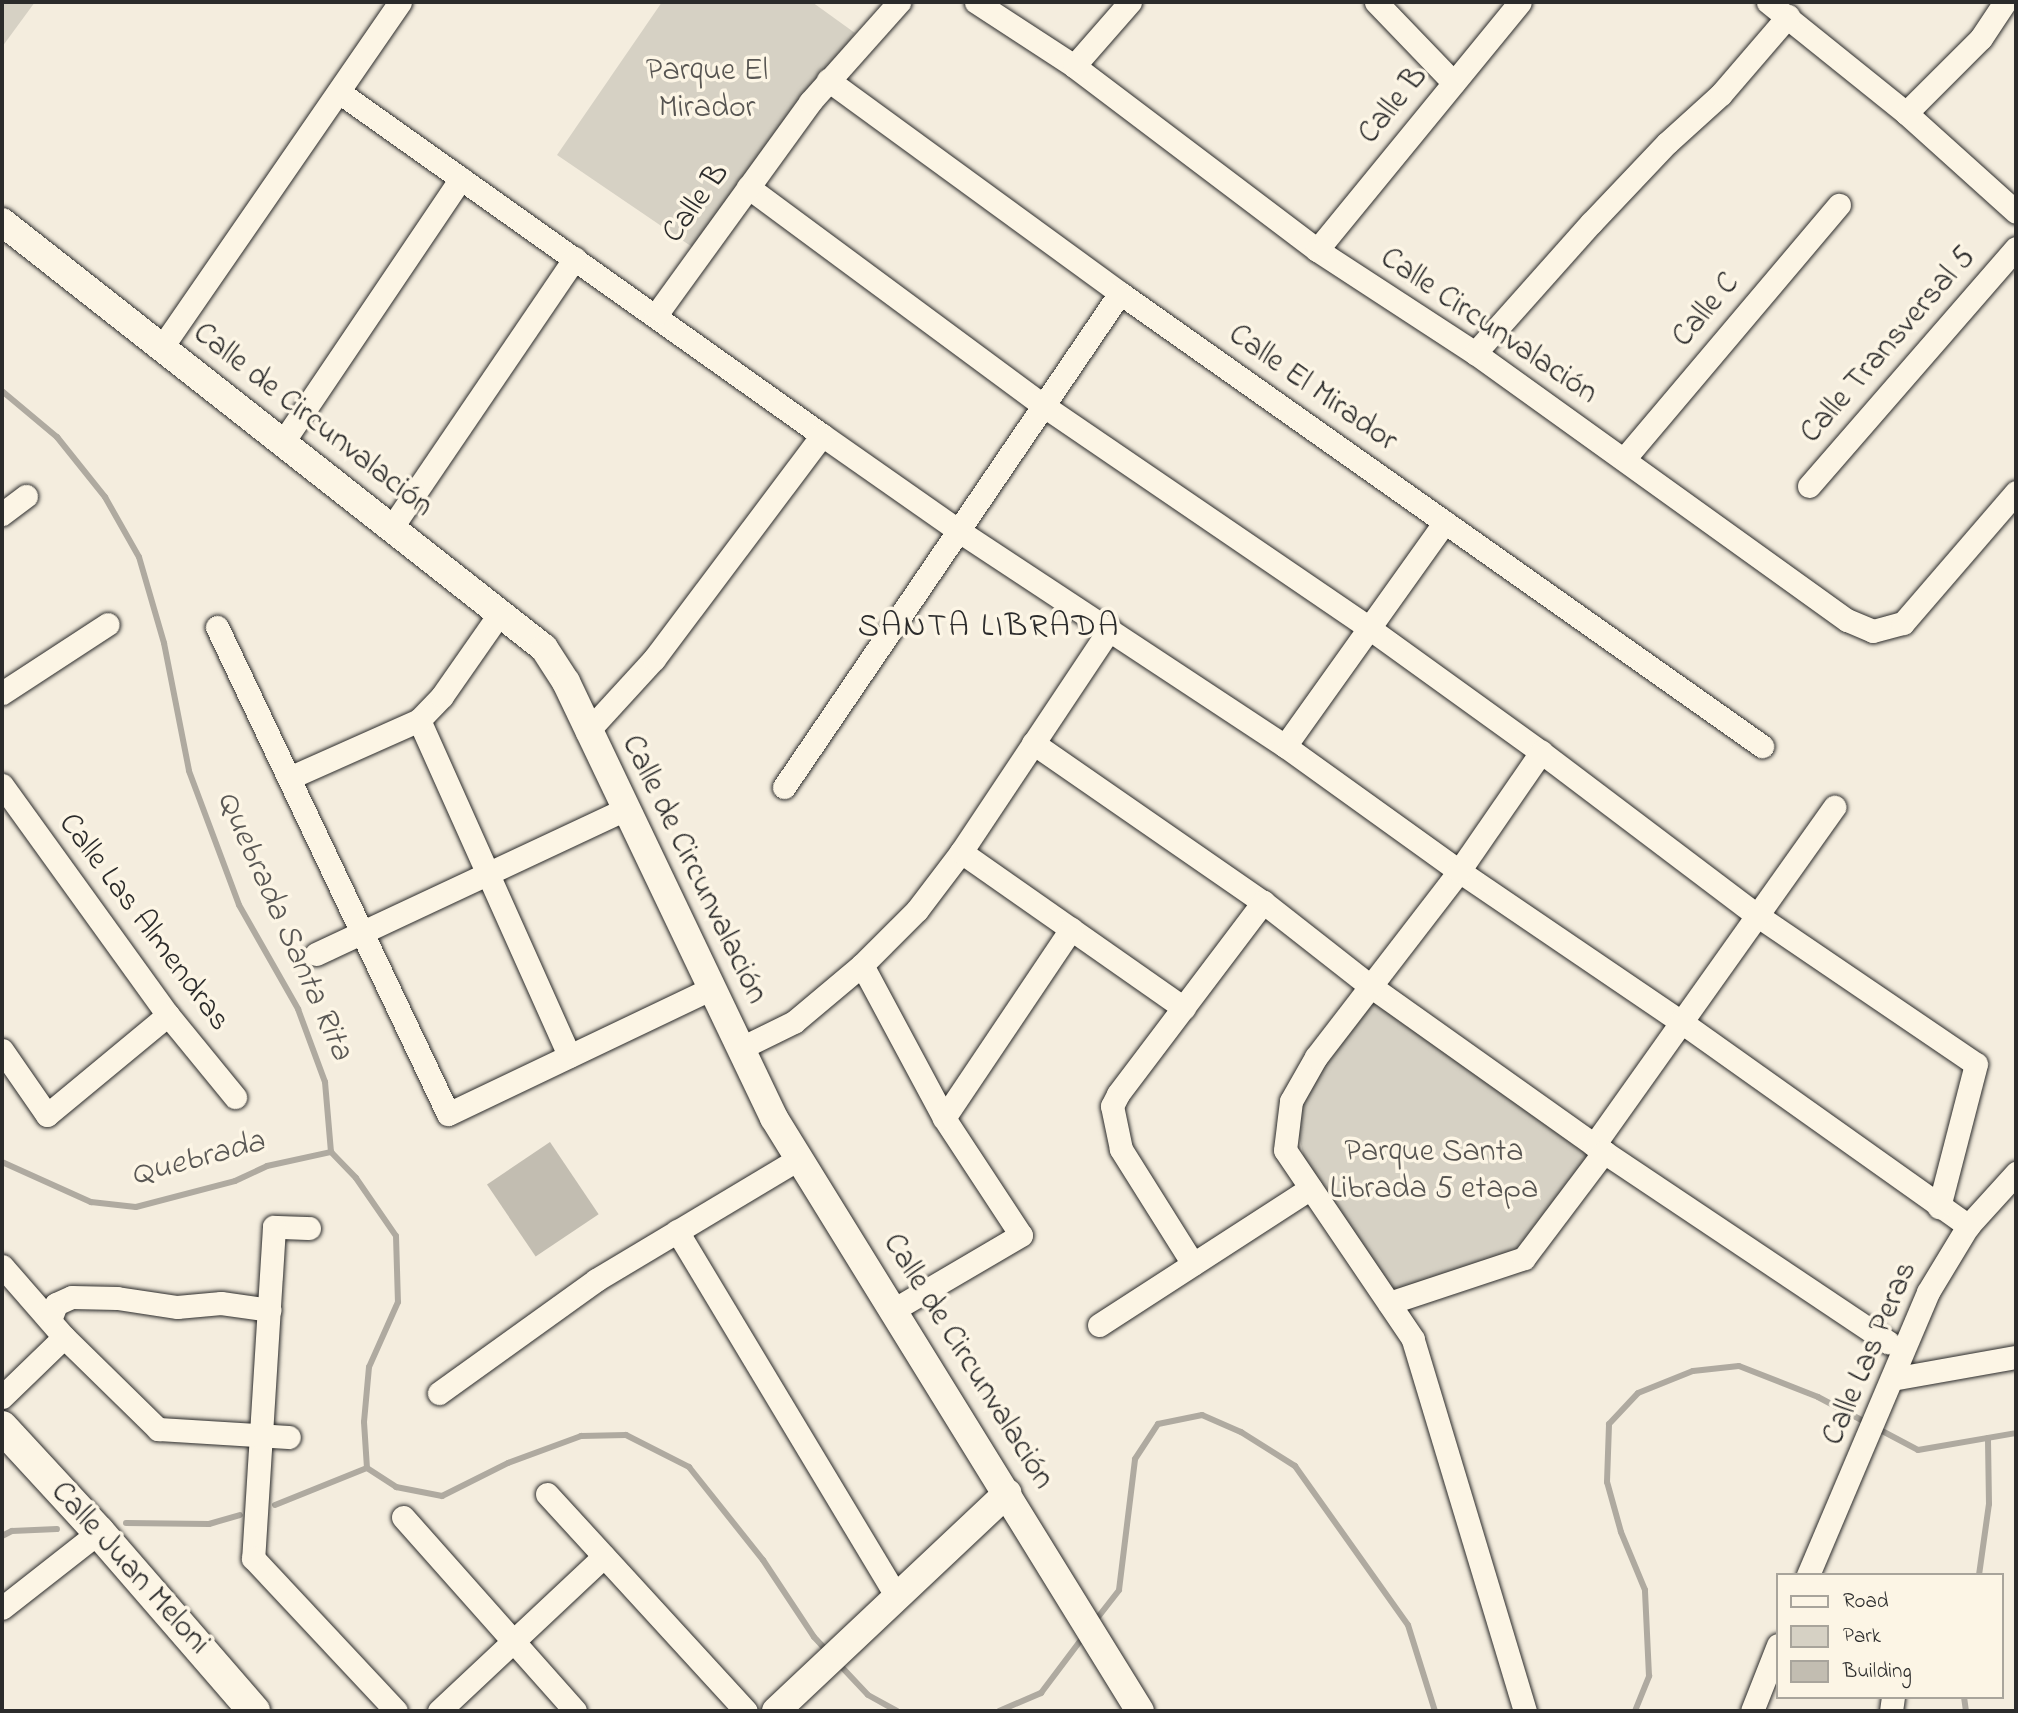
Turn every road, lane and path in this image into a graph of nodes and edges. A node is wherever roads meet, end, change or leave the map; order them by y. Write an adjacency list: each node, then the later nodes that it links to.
1 (400, 2): 13 (street)
2 (899, 2): 11 (street, Calle B)
3 (976, 2): 10 (street, Calle Circunvalación)
4 (1130, 2): 10 (street)
5 (1376, 2): 12 (street)
6 (1520, 2): 12 (street, Calle B)
7 (1768, 2): 9 (street)
8 (2005, 2): 14 (street)
9 (1788, 16): 14 (street); 26 (street)
10 (1074, 66): 21 (street, Calle Circunvalación)
11 (828, 80): 16 (street, Calle B); 23 (street, Calle El Mirador)
12 (1454, 83): 21 (street, Calle B)
13 (339, 92): 15 (street); 25 (street)
14 (1906, 113): 18 (street)
15 (461, 178): 22 (street); 29 (street)
16 (748, 187): 24 (street, Calle B); 27 (street)
17 (1839, 205): 30 (street, Calle C)
18 (2016, 212)
19 (2, 222): 25 (street, Calle de Circunvalación)
20 (2016, 248): 31 (street, Calle Transversal 5)
21 (1317, 250): 26 (street, Calle Circunvalación)
22 (575, 258): 24 (street); 36 (street)
23 (1120, 293): 27 (street); 35 (street, Calle El Mirador)
24 (656, 315): 28 (street)
25 (162, 347): 29 (street, Calle de Circunvalación)
26 (1475, 353): 30 (street, Calle Circunvalación)
27 (1044, 406): 37 (street); 41 (street)
28 (822, 435): 37 (street); 45 (street)
29 (283, 442): 36 (street, Calle de Circunvalación)
30 (1624, 459): 32 (street, Calle Circunvalación)
31 (1808, 486)
32 (2016, 492)
33 (26, 496): 34 (street)
34 (2, 514)
35 (1445, 522): 41 (street); 48 (street, Calle El Mirador)
36 (392, 527): 38 (street, Calle de Circunvalación)
37 (959, 531): 42 (street); 52 (street)
38 (500, 613): 44 (street); 45 (street, Calle de Circunvalación)
39 (108, 624): 43 (street)
40 (217, 628): 50 (street)
41 (1369, 628): 47 (street); 49 (street)
42 (1110, 629): 46 (street); 47 (street)
43 (2, 693)
44 (419, 720): 50 (street); 57 (street)
45 (587, 732): 54 (street, Calle de Circunvalación)
46 (1034, 743): 55 (street); 58 (street)
47 (1285, 746): 56 (street)
48 (1762, 746)
49 (1541, 752): 56 (street); 59 (street)
50 (289, 778): 61 (street)
51 (2, 785): 67 (street, Calle Las Almendras)
52 (783, 788)
53 (1834, 807): 59 (street)
54 (625, 809): 57 (street); 65 (street, Calle de Circunvalación)
55 (961, 852): 60 (street); 63 (street)
56 (1459, 871): 64 (street); 68 (street)
57 (488, 873): 61 (street); 71 (street)
58 (1262, 902): 64 (street); 66 (street)
59 (1758, 916): 68 (street); 78 (street)
60 (1071, 929): 66 (street); 73 (street)
61 (362, 932): 62 (street); 71 (street)
62 (316, 954)
63 (862, 965): 69 (street); 73 (street)
64 (1369, 985): 74 (street); 77 (street)
65 (712, 988): 69 (street, Calle de Circunvalación); 71 (street)
66 (1184, 1008): 82 (street)
67 (169, 1015): 70 (street); 72 (street, Calle Las Almendras)
68 (1679, 1021): 74 (street); 78 (street)
69 (741, 1048): 75 (street, Calle de Circunvalación)
70 (2, 1050)
71 (569, 1056)
72 (235, 1097)
73 (944, 1118): 86 (street)
74 (1599, 1148): 84 (street); 89 (street)
75 (800, 1158): 81 (street); 86 (street, Calle de Circunvalación)
76 (2016, 1173): 79 (street, Calle Las Peras)
77 (1311, 1188): 82 (street); 84 (street)
78 (1938, 1207): 79 (street)
79 (1968, 1226): 91 (street, Calle Las Peras)
80 (309, 1228): 85 (street)
81 (677, 1231): 92 (street); 103 (street)
82 (1193, 1264): 87 (street)
83 (2, 1266): 88 (street)
84 (1388, 1303): 114 (street)
85 (270, 1310): 88 (street); 95 (street)
86 (893, 1310): 97 (street, Calle de Circunvalación)
87 (1099, 1325)
88 (57, 1329): 93 (street); 95 (street)
89 (1888, 1342)
90 (2016, 1357): 91 (street)
91 (1889, 1385): 102 (street, Calle Las Peras)
92 (439, 1393)
93 (2, 1396)
94 (2, 1427): 100 (main road, Calle Juan Meloni)
95 (261, 1436): 96 (street); 109 (street)
96 (289, 1437)
97 (1007, 1493): 103 (street); 107 (street, Calle de Circunvalación)
98 (547, 1494): 101 (street)
99 (403, 1517): 105 (street)
100 (99, 1532): 104 (street); 108 (main road, Calle Juan Meloni)
101 (604, 1556): 105 (street); 112 (street)
102 (1809, 1573)
103 (897, 1597): 113 (street)
104 (2, 1608)
105 (512, 1642): 110 (street); 111 (street)
106 (1776, 1650): 115 (street)
107 (1135, 1710)
108 (254, 1711)
109 (396, 1711)
110 (439, 1711)
111 (575, 1711)
112 (746, 1711)
113 (776, 1711)
114 (1525, 1711)
115 (1752, 1711)

